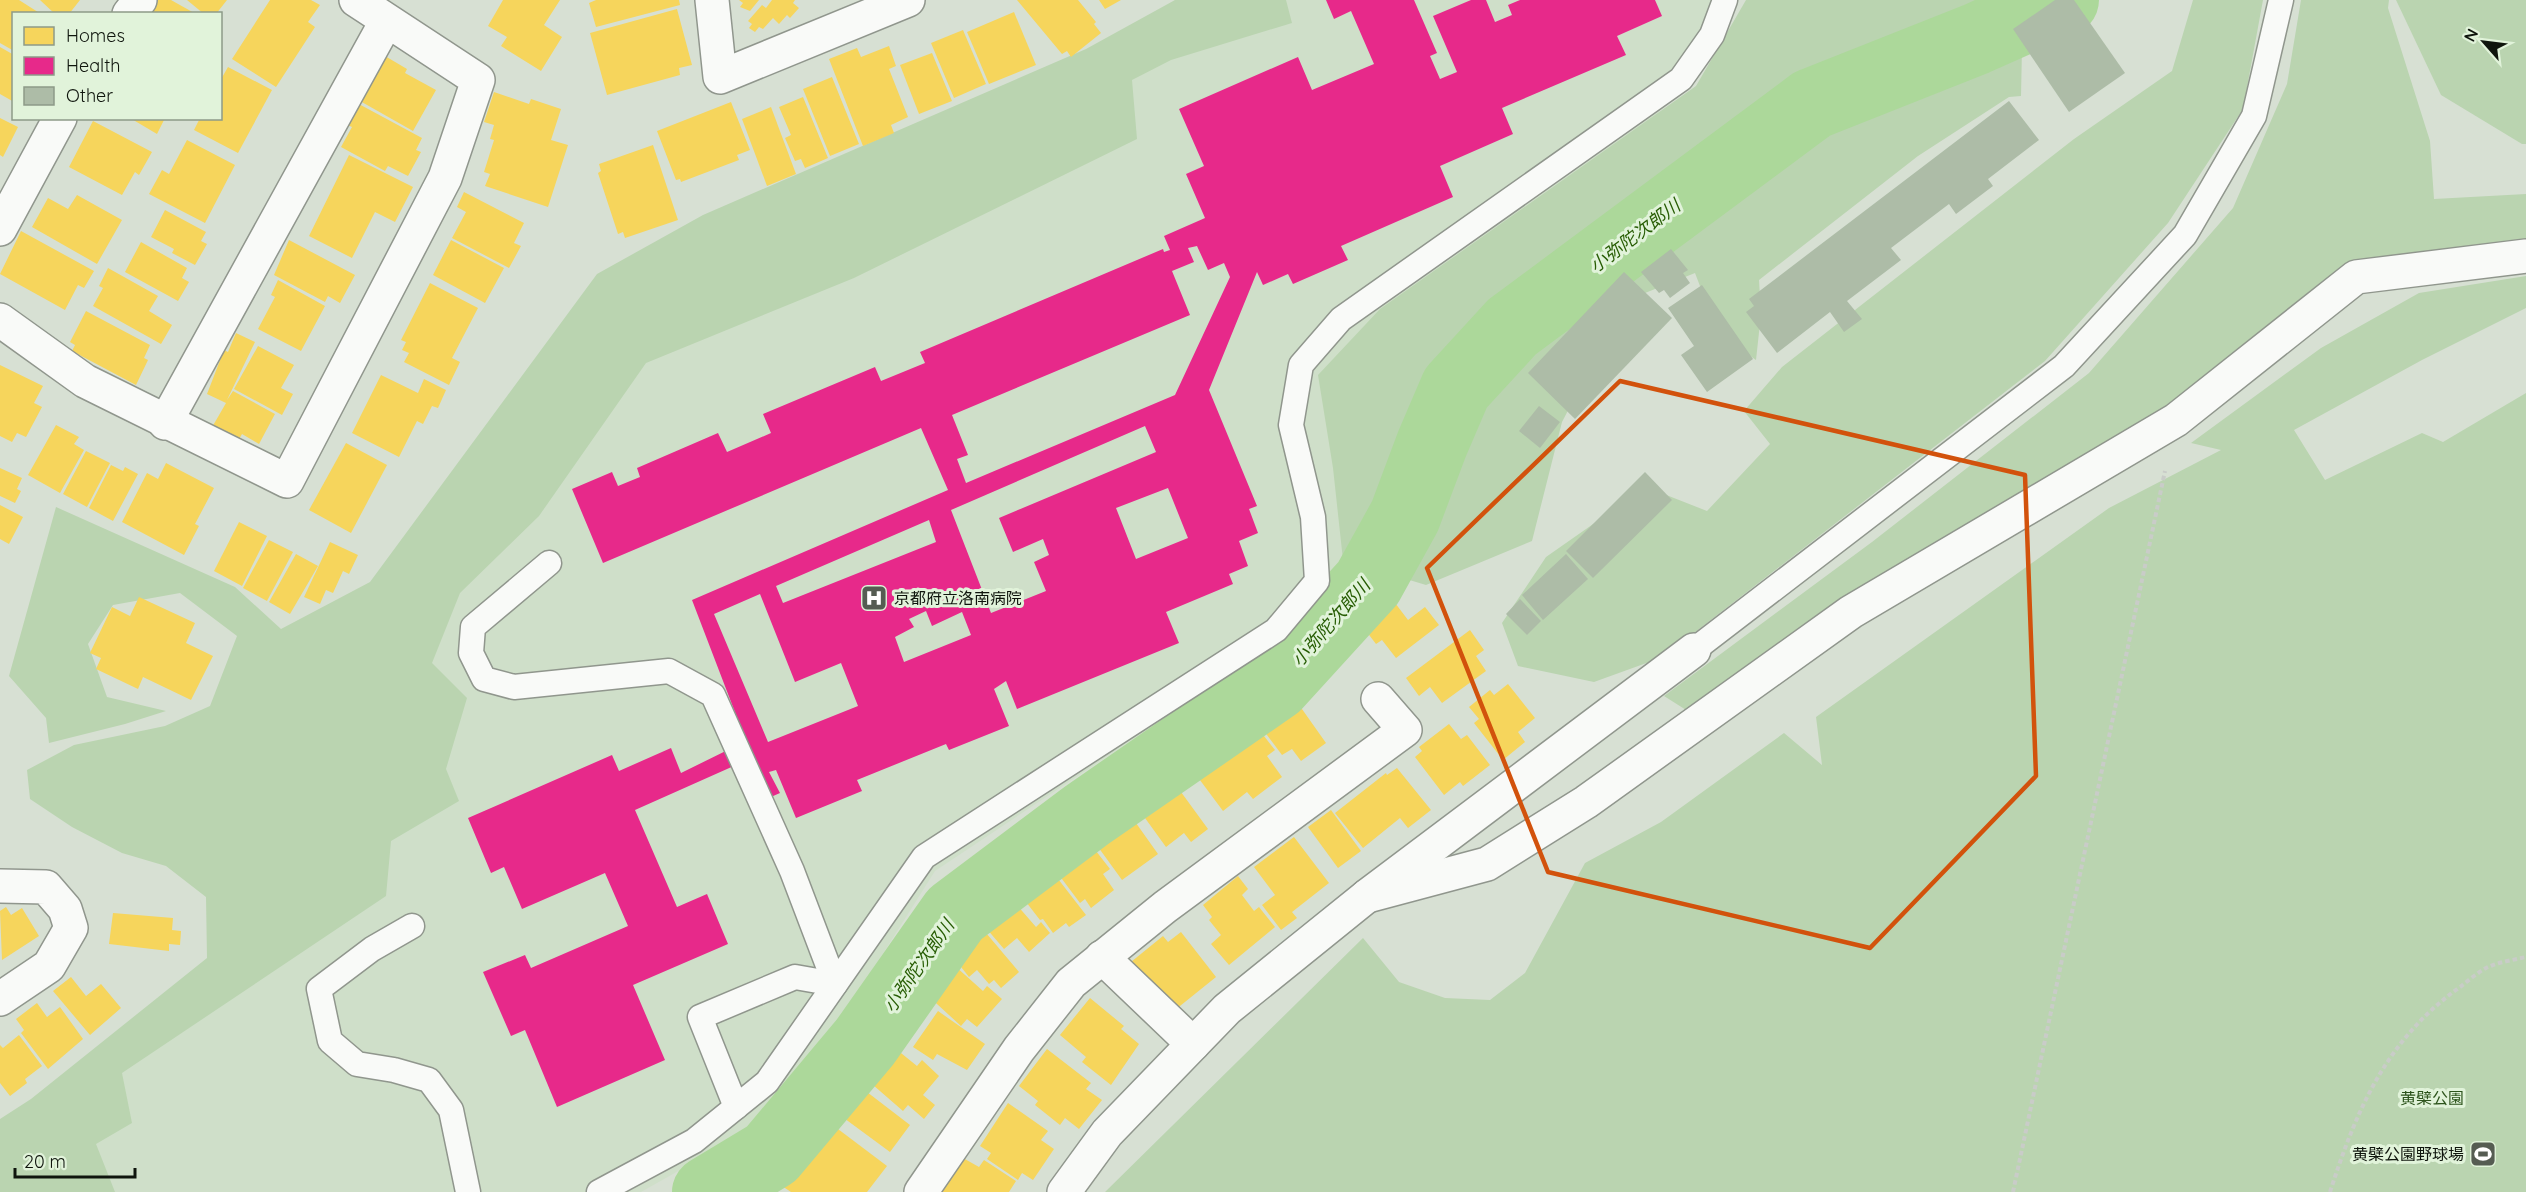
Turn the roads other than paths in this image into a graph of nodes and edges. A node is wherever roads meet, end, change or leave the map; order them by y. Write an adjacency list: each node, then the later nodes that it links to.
1 (140, 0): 7 (street)
2 (356, 0): 8 (street)
3 (712, 0): 4 (street)
4 (908, 0)
5 (1725, 0): 21 (lane)
6 (2281, 0): 15 (lane)
7 (131, 12)
8 (386, 22): 13 (street); 13 (street)
9 (59, 120): 10 (street)
10 (0, 229)
11 (2526, 256): 18 (street)
12 (0, 320): 13 (street)
13 (165, 423)
14 (549, 563): 21 (lane)
15 (1694, 650): 18 (street)
16 (1378, 699): 20 (street)
17 (0, 886): 22 (street)
18 (1367, 896): 23 (street)
19 (412, 926): 25 (lane)
20 (1102, 957): 23 (street); 27 (street)
21 (835, 984): 24 (lane); 24 (lane)
22 (0, 999)
23 (1193, 1044): 28 (street)
24 (736, 1107): 26 (lane)
25 (468, 1192)
26 (599, 1192)
27 (921, 1192)
28 (1064, 1192)

